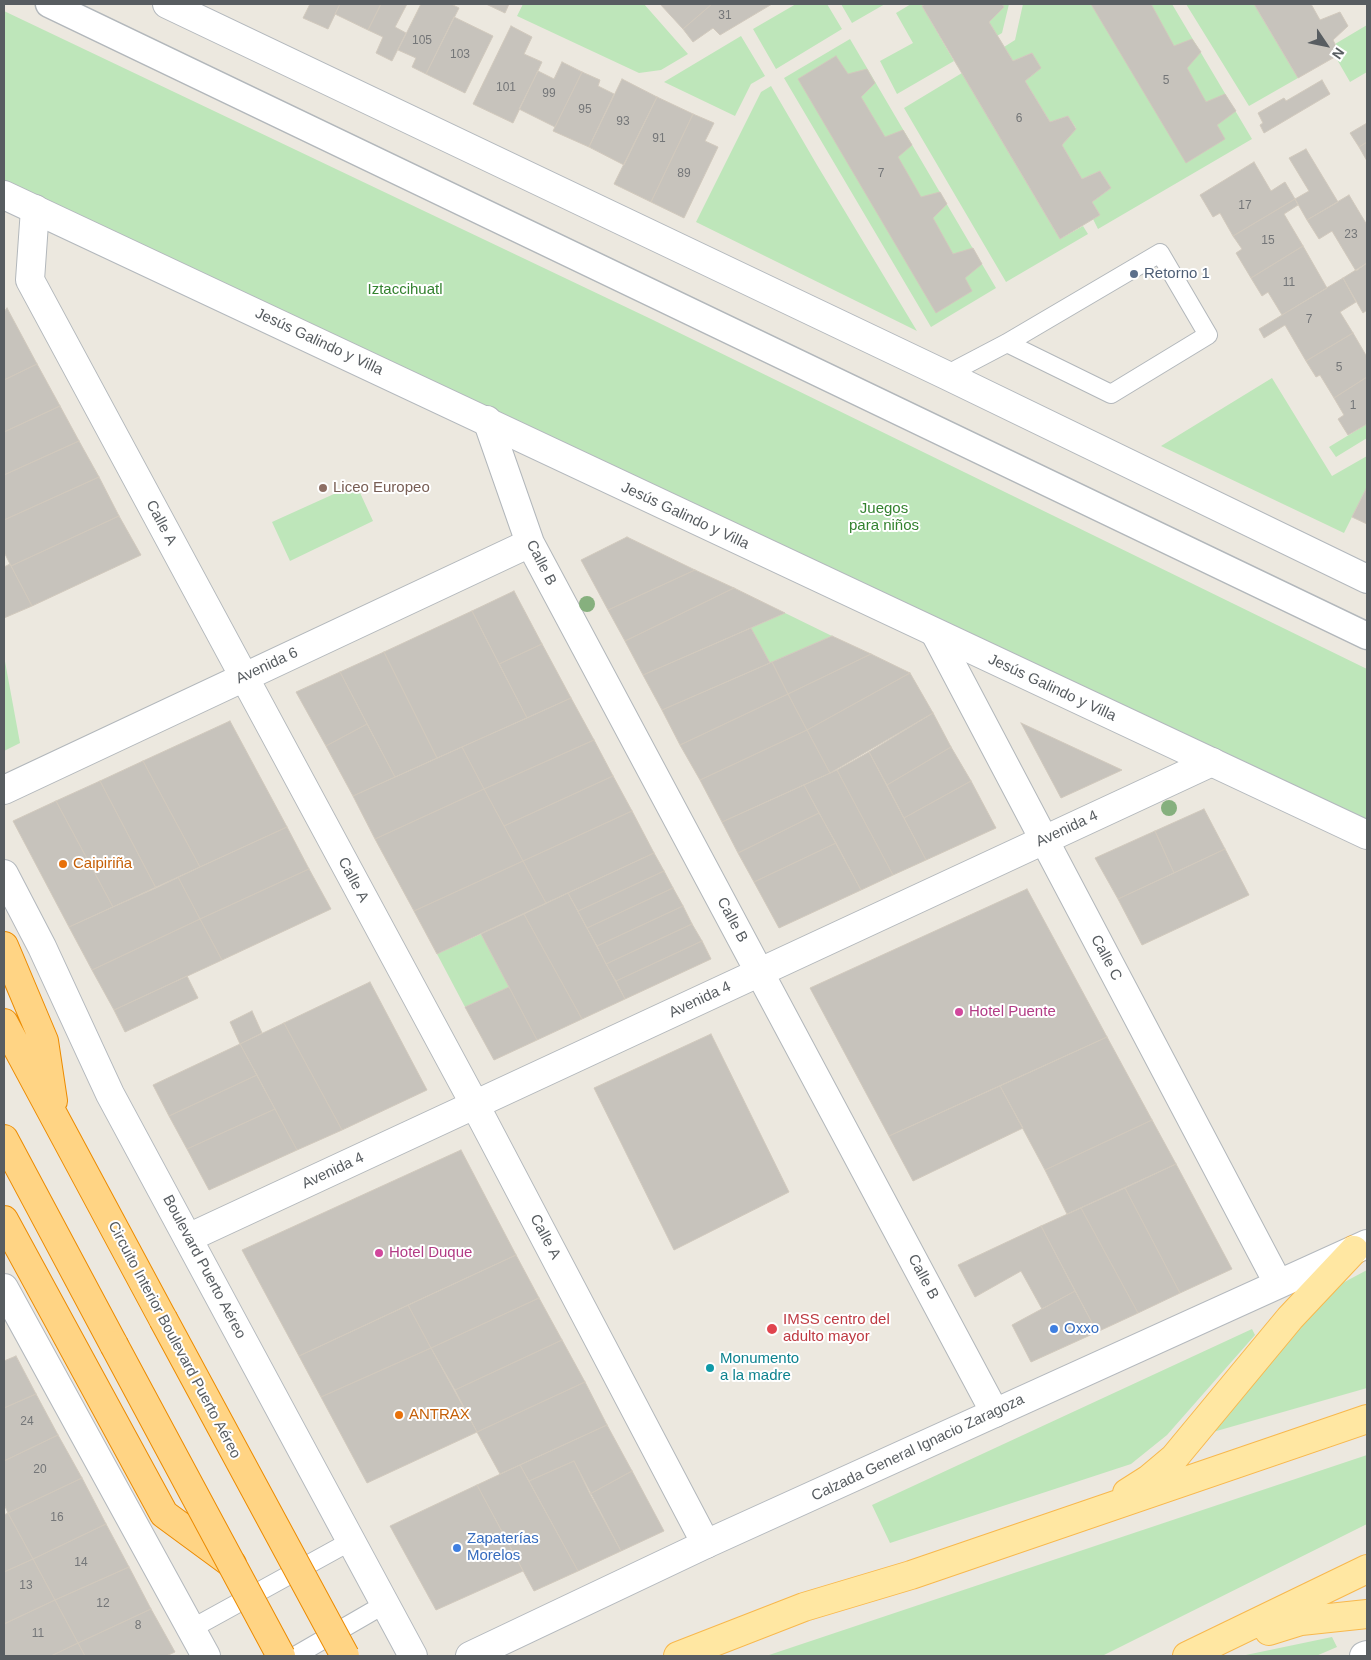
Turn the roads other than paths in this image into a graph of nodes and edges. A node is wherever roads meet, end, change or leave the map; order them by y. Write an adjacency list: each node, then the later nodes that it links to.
1 (49, 4): 11 (street)
2 (167, 4): 6 (main road)
3 (4, 195): 4 (main road, Jesús Galindo y Villa)
4 (35, 209): 7 (main road, Jesús Galindo y Villa); 12 (main road, Calle A)
5 (1007, 343): 5 (lane); 6 (lane)
6 (946, 375): 9 (main road)
7 (487, 420): 8 (main road, Calle B); 10 (main road, Jesús Galindo y Villa)
8 (530, 543): 12 (main road, Avenida 6); 19 (main road, Calle B)
9 (1367, 579)
10 (935, 633): 13 (main road, Jesús Galindo y Villa); 16 (main road, Calle C)
11 (1367, 636)
12 (244, 677): 14 (main road, Avenida 6); 21 (main road, Calle A)
13 (1212, 762): 15 (main road, Jesús Galindo y Villa); 16 (main road, Avenida 4)
14 (4, 790)
15 (1367, 835)
16 (1044, 840): 19 (main road, Avenida 4); 27 (main road, Calle C)
17 (4, 874): 25 (main road, Boulevard Puerto Aéreo)
18 (4, 946): 22 (highway)
19 (760, 972): 21 (main road, Avenida 4); 30 (main road, Calle B)
20 (4, 1023): 22 (highway, Circuito Interior Boulevard Puerto Aéreo)
21 (475, 1105): 25 (main road, Avenida 4); 34 (main road, Calle A)
22 (56, 1119): 43 (highway, Circuito Interior Boulevard Puerto Aéreo, bridge)
23 (4, 1140): 35 (highway, bridge)
24 (7, 1225): 35 (highway)
25 (188, 1238): 33 (main road, Boulevard Puerto Aéreo)
26 (1360, 1247): 27 (main road, Calzada General Ignacio Zaragoza); 32 (main road)
27 (1278, 1284): 30 (main road, Calzada General Ignacio Zaragoza)
28 (4, 1288): 29 (main road)
29 (10, 1316): 39 (main road)
30 (995, 1413): 34 (main road, Calzada General Ignacio Zaragoza)
31 (1367, 1419): 32 (main road)
32 (1101, 1511): 46 (main road)
33 (352, 1541): 37 (main road, Boulevard Puerto Aéreo); 39 (lane)
34 (706, 1544): 45 (main road, Calzada General Ignacio Zaragoza)
35 (232, 1564): 41 (highway, bridge)
36 (1367, 1569): 47 (main road)
37 (385, 1604): 42 (lane); 44 (main road, Boulevard Puerto Aéreo)
38 (1367, 1614): 47 (main road)
39 (191, 1629): 40 (main road)
40 (206, 1656)
41 (281, 1656)
42 (295, 1656)
43 (345, 1656)
44 (413, 1656)
45 (470, 1656)
46 (678, 1656)
47 (1188, 1656)

